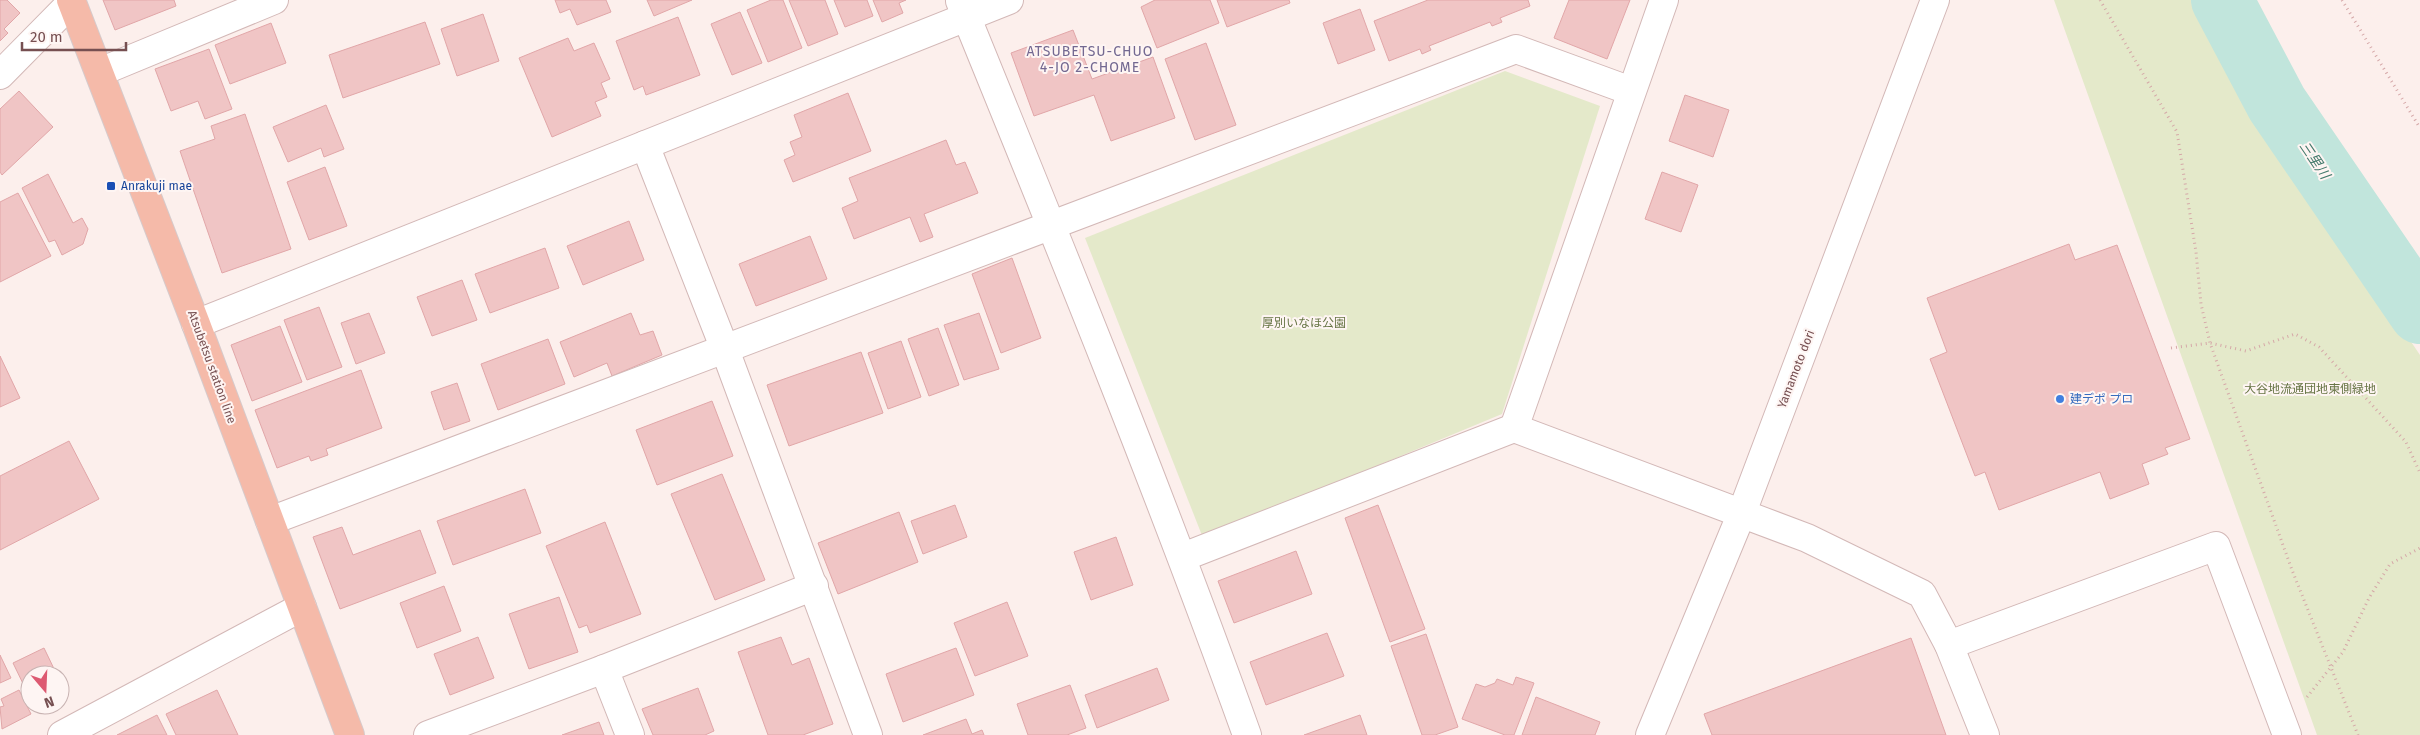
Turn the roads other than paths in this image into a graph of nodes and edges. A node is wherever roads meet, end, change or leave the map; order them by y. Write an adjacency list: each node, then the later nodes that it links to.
1 (274, 0): 7 (street)
2 (1009, 0): 6 (street)
3 (1664, 0): 9 (street)
4 (1934, 0): 15 (street, Yamamoto dori)
5 (72, 1): 7 (main road, Atsubetsu station line); 8 (street)
6 (963, 9): 10 (street); 11 (street)
7 (100, 72): 12 (main road, Atsubetsu station line)
8 (0, 74)
9 (1631, 91): 11 (street); 14 (street)
10 (645, 144): 12 (street); 13 (street)
11 (1053, 226): 13 (street); 17 (street)
12 (196, 324): 16 (main road, Atsubetsu station line)
13 (724, 347): 16 (street); 18 (street)
14 (1514, 428): 15 (street); 17 (street)
15 (1741, 515): 20 (street); 29 (street, Yamamoto dori)
16 (270, 521): 19 (main road, Atsubetsu station line)
17 (1183, 557): 28 (street)
18 (814, 586): 21 (street); 27 (street)
19 (302, 607): 23 (street); 24 (main road, Atsubetsu station line)
20 (1950, 645): 22 (street); 30 (street)
21 (604, 669): 25 (street); 26 (street)
22 (2286, 731)
23 (62, 735)
24 (350, 735)
25 (428, 735)
26 (630, 735)
27 (868, 735)
28 (1247, 735)
29 (1650, 735)
30 (1985, 735)

